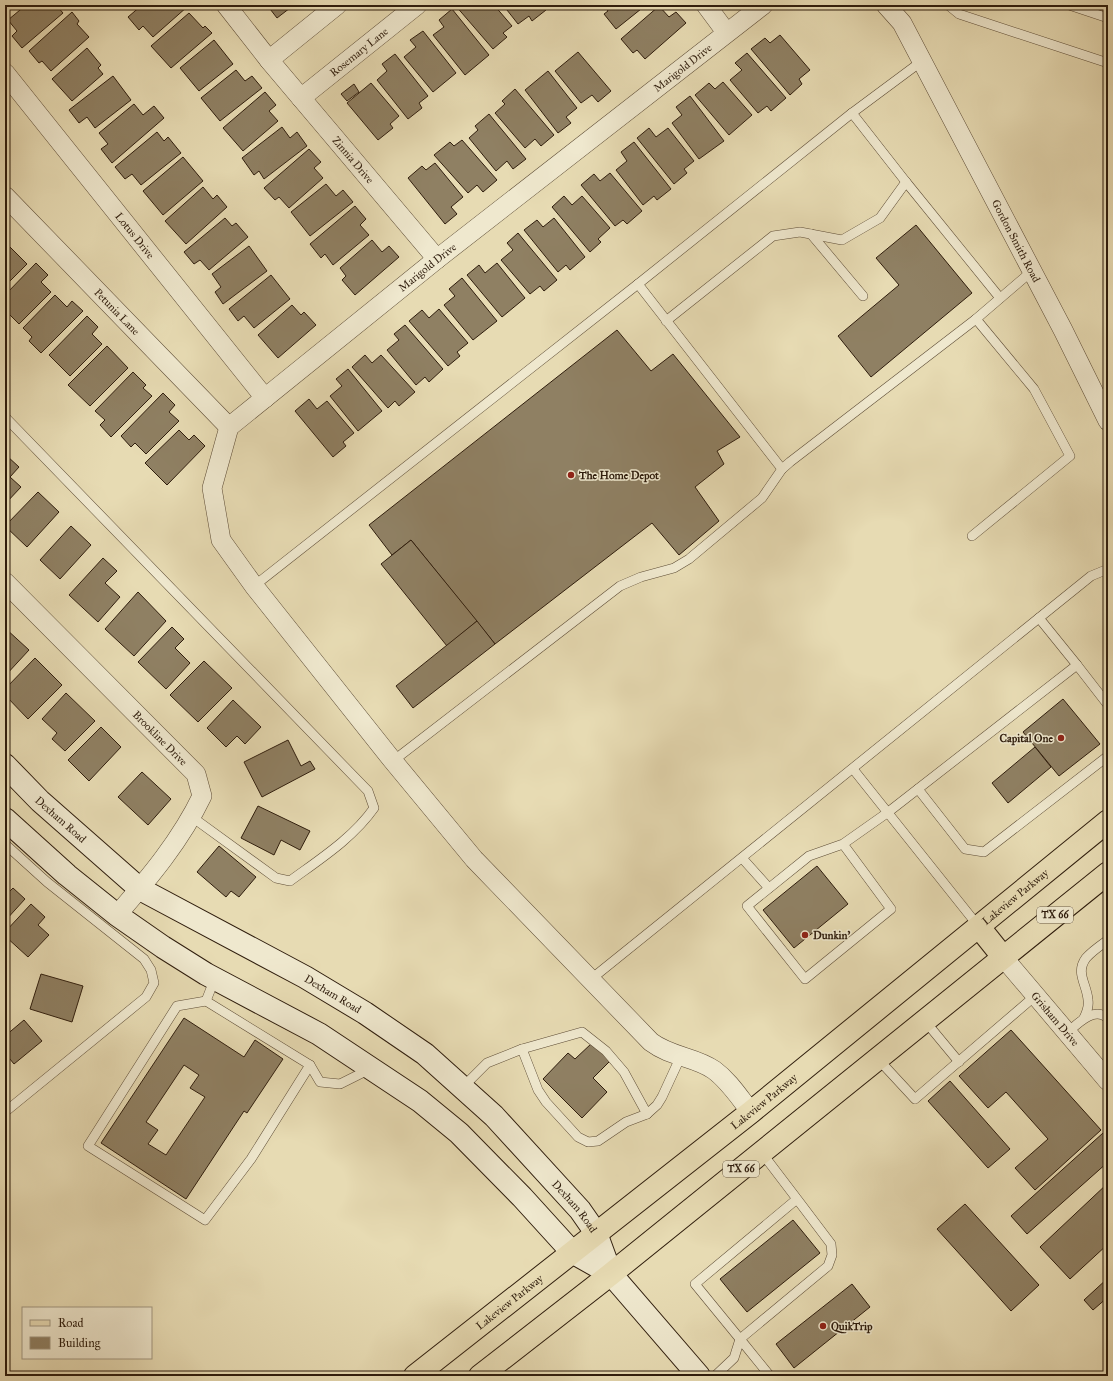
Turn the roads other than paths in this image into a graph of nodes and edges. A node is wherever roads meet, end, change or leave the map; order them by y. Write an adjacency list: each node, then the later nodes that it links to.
1 (226, 5): 11 (street, Zinnia Drive)
2 (337, 5): 11 (street)
3 (417, 5): 15 (street, Rosemary Lane)
4 (706, 5): 10 (street)
5 (763, 5): 10 (street, Marigold Drive)
6 (886, 5): 12 (street)
7 (948, 5): 13 (lane)
8 (1069, 5): 9 (lane)
9 (1108, 18)
10 (726, 32): 20 (street, Marigold Drive)
11 (269, 60): 15 (street, Zinnia Drive)
12 (922, 61): 16 (lane); 21 (street, Gordon Smith Road)
13 (1108, 63)
14 (5, 73): 27 (street, Lotus Drive)
15 (301, 98): 20 (street, Zinnia Drive)
16 (852, 113): 17 (lane); 22 (lane)
17 (906, 182): 19 (lane); 24 (lane)
18 (5, 196): 30 (street, Petunia Lane)
19 (811, 234): 23 (lane); 26 (lane)
20 (437, 259): 27 (street, Marigold Drive)
21 (1032, 271): 24 (lane); 29 (street, Gordon Smith Road)
22 (638, 284): 26 (lane); 35 (lane)
23 (863, 296)
24 (1000, 298): 25 (lane)
25 (976, 319): 31 (lane); 32 (lane)
26 (666, 321): 31 (lane)
27 (265, 398): 30 (street, Marigold Drive)
28 (5, 417): 45 (lane)
29 (1108, 421)
30 (229, 428): 35 (street)
31 (782, 469): 40 (lane)
32 (972, 536)
33 (1108, 569): 36 (lane)
34 (5, 582): 45 (street, Brookline Drive)
35 (254, 586): 40 (street)
36 (1039, 618): 37 (lane); 42 (lane)
37 (1077, 665): 38 (lane); 43 (lane)
38 (1108, 705)
39 (1108, 756): 43 (lane)
40 (392, 761): 59 (street)
41 (5, 765): 53 (street, Dexham Road)
42 (853, 769): 44 (lane); 50 (lane)
43 (918, 789): 44 (lane)
44 (887, 813): 49 (lane); 55 (lane)
45 (192, 817): 53 (street, Brookline Drive)
46 (5, 819): 54 (street, Dexham Road)
47 (1108, 820): 55 (main road, Lakeview Parkway)
48 (5, 844): 74 (lane)
49 (843, 844): 52 (lane); 52 (lane)
50 (742, 858): 52 (lane); 59 (lane)
51 (1108, 873): 57 (main road, TX 66)
52 (769, 888)
53 (140, 889): 54 (street, Brookline Drive); 73 (street, Dexham Road)
54 (117, 915): 58 (street, Dexham Road)
55 (979, 927): 57 (main road); 75 (main road, Lakeview Parkway)
56 (1108, 940): 62 (lane)
57 (1003, 957): 60 (street, Grisham Drive); 64 (main road, TX 66)
58 (214, 978): 61 (lane); 71 (street, Dexham Road)
59 (590, 980): 67 (street)
60 (1036, 996): 65 (street, Grisham Drive); 69 (lane)
61 (206, 1001): 70 (lane); 70 (lane)
62 (1084, 1018): 63 (lane); 65 (lane)
63 (1108, 1020)
64 (925, 1021): 68 (main road, TX 66); 69 (lane)
65 (1067, 1033): 72 (street, Grisham Drive)
66 (522, 1049): 73 (lane); 76 (lane); 76 (lane)
67 (680, 1058): 75 (street); 76 (lane)
68 (878, 1059): 69 (lane); 77 (main road, TX 66)
69 (959, 1062)
70 (310, 1065): 71 (lane)
71 (372, 1068): 80 (street, Dexham Road)
72 (1108, 1081)
73 (463, 1087): 79 (street, Dexham Road)
74 (5, 1112)
75 (751, 1112): 79 (main road, Lakeview Parkway)
76 (647, 1114)
77 (762, 1152): 78 (lane); 81 (main road, TX 66)
78 (797, 1199): 82 (lane); 82 (lane)
79 (596, 1233): 80 (main road, Lakeview Parkway); 81 (street, Dexham Road)
80 (572, 1252): 81 (street, Dexham Road); 83 (main road, Lakeview Parkway)
81 (610, 1274): 84 (main road, TX 66); 85 (street, Dexham Road)
82 (740, 1339): 86 (lane); 87 (lane)
83 (415, 1376)
84 (480, 1376)
85 (699, 1376)
86 (715, 1376)
87 (770, 1376)

